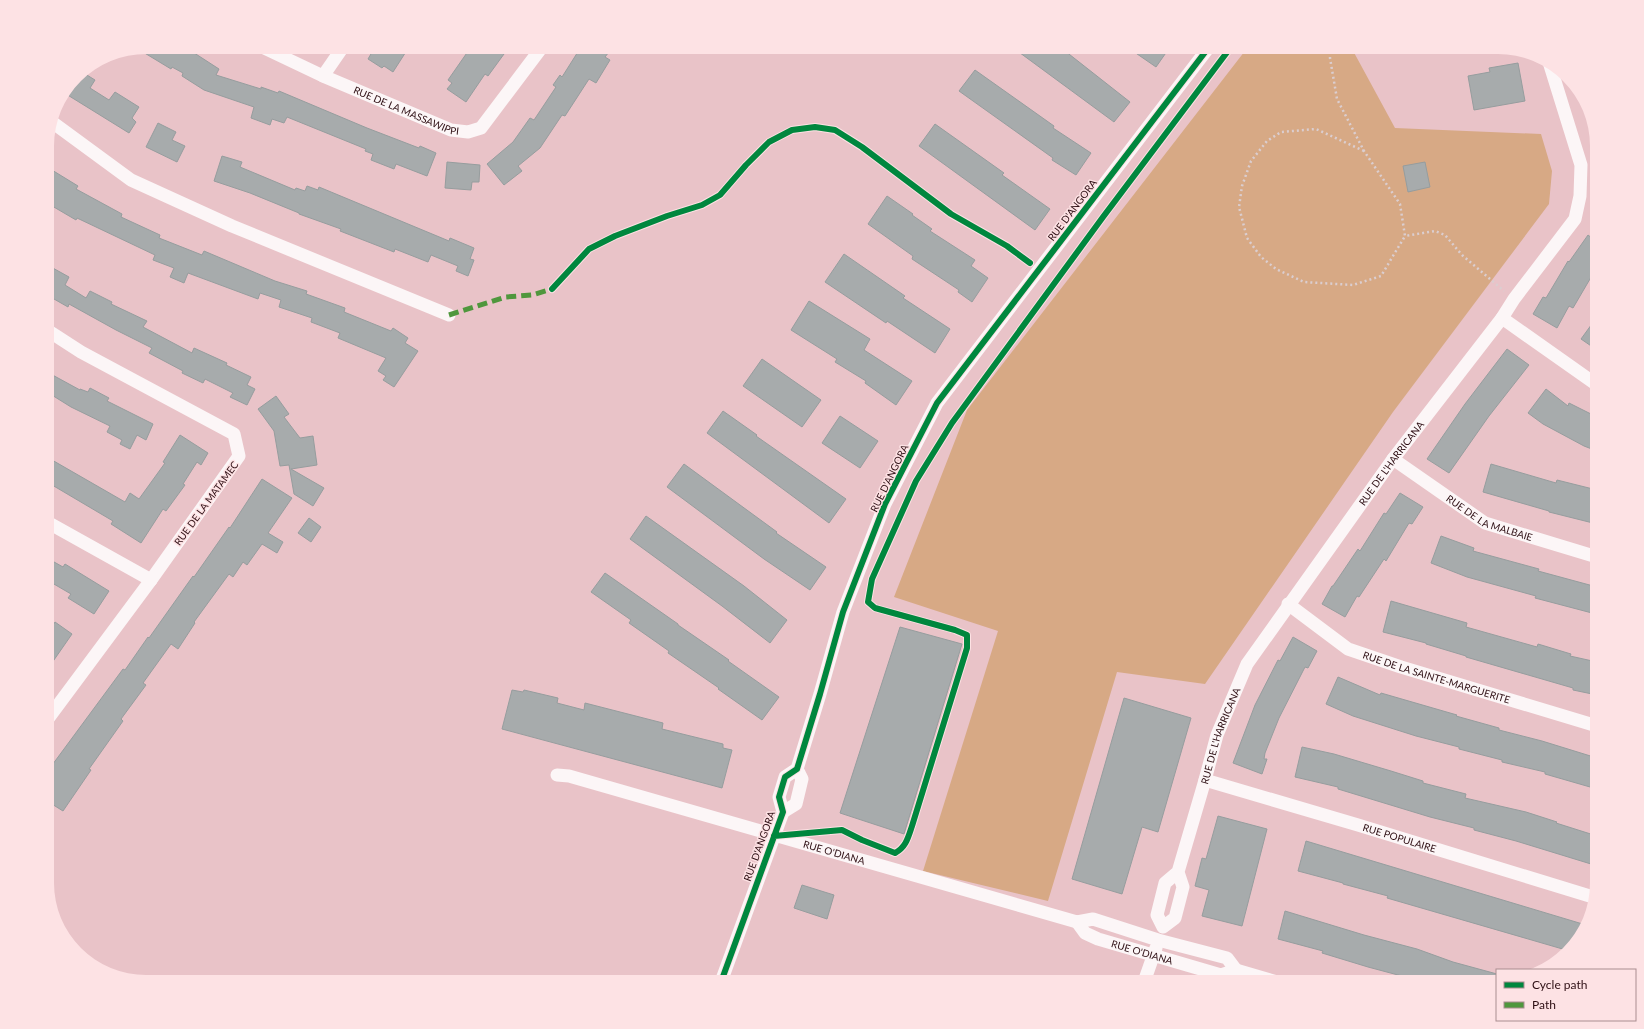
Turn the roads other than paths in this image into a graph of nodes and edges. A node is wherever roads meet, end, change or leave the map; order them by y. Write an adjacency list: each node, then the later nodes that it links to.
1 (277, 54): 6 (street, RUE DE LA MASSAWIPPI)
2 (338, 54): 6 (street)
3 (537, 54): 6 (street, RUE DE LA MASSAWIPPI)
4 (1204, 54): 19 (street, RUE D'ANGORA)
5 (1552, 72): 9 (street, RUE DE L'HARRICANA)
6 (323, 76)
7 (56, 125): 8 (street)
8 (449, 315)
9 (1502, 318): 11 (street); 12 (street, RUE DE L'HARRICANA)
10 (54, 335): 15 (street, RUE DE LA MATAMEC)
11 (1590, 380)
12 (1393, 459): 14 (street, RUE DE LA MALBAIE); 16 (street, RUE DE L'HARRICANA)
13 (54, 526): 15 (street)
14 (1590, 555)
15 (150, 580): 17 (street, RUE DE LA MATAMEC)
16 (1288, 604): 18 (street, RUE DE LA SAINTE-MARGUERITE); 21 (street, RUE DE L'HARRICANA)
17 (54, 710)
18 (1590, 724)
19 (797, 769): 22 (street, RUE D'ANGORA); 22 (street, RUE D'ANGORA)
20 (563, 776): 23 (street, RUE O'DIANA)
21 (1205, 780): 24 (street, RUE DE L'HARRICANA); 25 (street, RUE POPULAIRE)
22 (783, 812): 23 (street, RUE D'ANGORA)
23 (774, 836): 26 (street, RUE O'DIANA); 31 (street, RUE D'ANGORA)
24 (1178, 872): 27 (street, RUE DE L'HARRICANA); 27 (street, RUE DE L'HARRICANA)
25 (1589, 896)
26 (1077, 922): 28 (street, RUE O'DIANA); 29 (street, RUE O'DIANA)
27 (1163, 927): 28 (street, RUE DE L'HARRICANA)
28 (1158, 940): 29 (street, RUE DE L'HARRICANA); 30 (street, RUE O'DIANA)
29 (1154, 956): 30 (street, RUE O'DIANA); 32 (street, RUE DE L'HARRICANA)
30 (1236, 970): 33 (street, RUE O'DIANA)
31 (724, 975)
32 (1147, 975)
33 (1253, 975)

